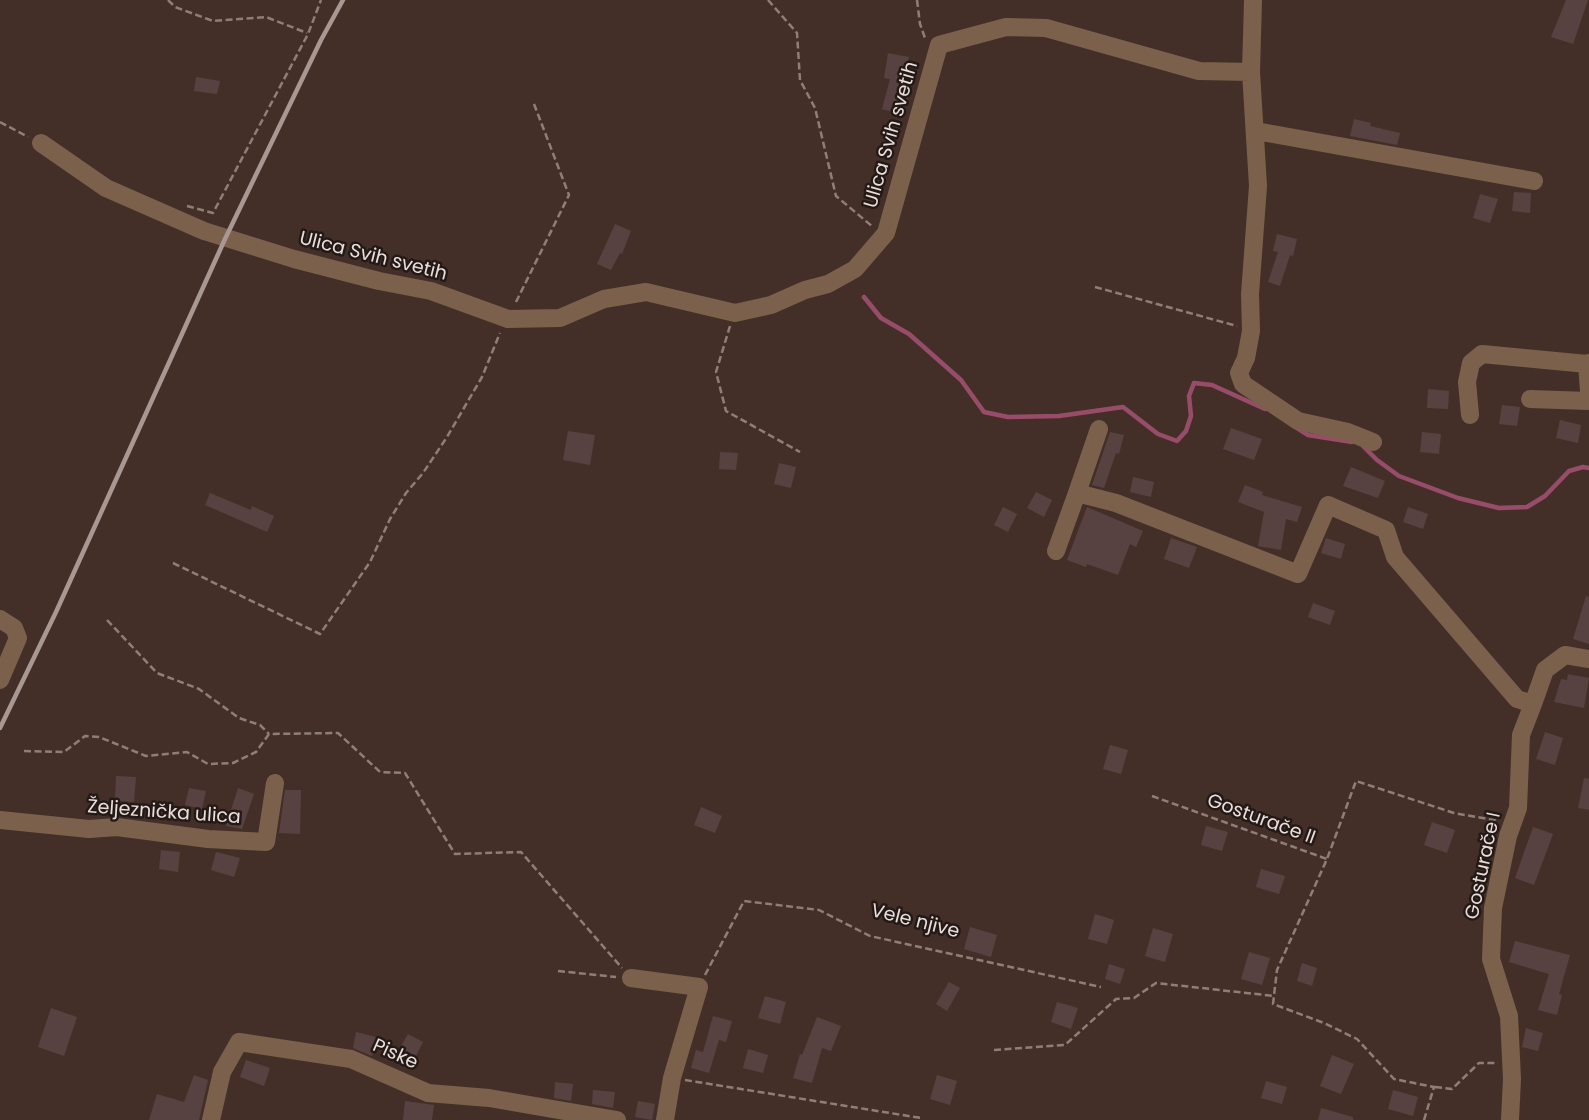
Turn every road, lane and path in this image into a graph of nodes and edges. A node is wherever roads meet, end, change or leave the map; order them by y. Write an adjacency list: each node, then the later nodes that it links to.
1 (168, 0): 6 (path)
2 (321, 0): 6 (path)
3 (768, 0): 15 (path)
4 (917, 0): 7 (path)
5 (1253, 0): 8 (street)
6 (308, 34): 14 (path)
7 (939, 45): 8 (street, Ulica Svih svetih); 15 (street, Ulica Svih svetih)
8 (1251, 72): 11 (street)
9 (534, 104): 18 (path)
10 (0, 122): 12 (path)
11 (1256, 131): 13 (street); 19 (street)
12 (41, 143): 14 (street, Ulica Svih svetih)
13 (1534, 181)
14 (172, 218): 18 (street, Ulica Svih svetih)
15 (886, 233): 17 (street, Ulica Svih svetih)
16 (1095, 287): 19 (path)
17 (734, 313): 18 (street, Ulica Svih svetih); 27 (path)
18 (508, 319): 30 (path)
19 (1251, 331): 26 (street)
20 (1588, 364): 21 (street); 24 (street)
21 (1589, 391)
22 (1530, 399): 23 (street)
23 (1589, 401)
24 (1470, 415)
25 (1099, 429): 28 (street)
26 (1373, 442)
27 (800, 452)
28 (1077, 493): 29 (street); 35 (street)
29 (1056, 551)
30 (173, 563)
31 (0, 619): 34 (street)
32 (107, 620): 36 (path)
33 (1589, 659): 35 (street, Gosturače I)
34 (0, 680)
35 (1533, 704): 41 (street, Gosturače I)
36 (269, 734): 37 (path); 44 (path)
37 (24, 751)
38 (275, 783): 40 (street, Željeznička ulica)
39 (1152, 796): 42 (path, Gosturače II)
40 (0, 820)
41 (1512, 823): 42 (path, Gosturače II); 49 (street, Gosturače I)
42 (1327, 859): 47 (path)
43 (558, 971): 44 (path)
44 (631, 978): 45 (street)
45 (699, 987): 46 (path, Vele njive); 50 (street)
46 (1101, 988)
47 (1274, 996): 48 (path); 51 (path)
48 (994, 1050)
49 (1511, 1061): 51 (path); 57 (street, Gosturače I)
50 (672, 1078): 52 (path); 55 (street)
51 (1434, 1087): 56 (path)
52 (921, 1118)
53 (211, 1120): 54 (street, Piske)
54 (617, 1120)
55 (665, 1120)
56 (1424, 1120)
57 (1510, 1120)

